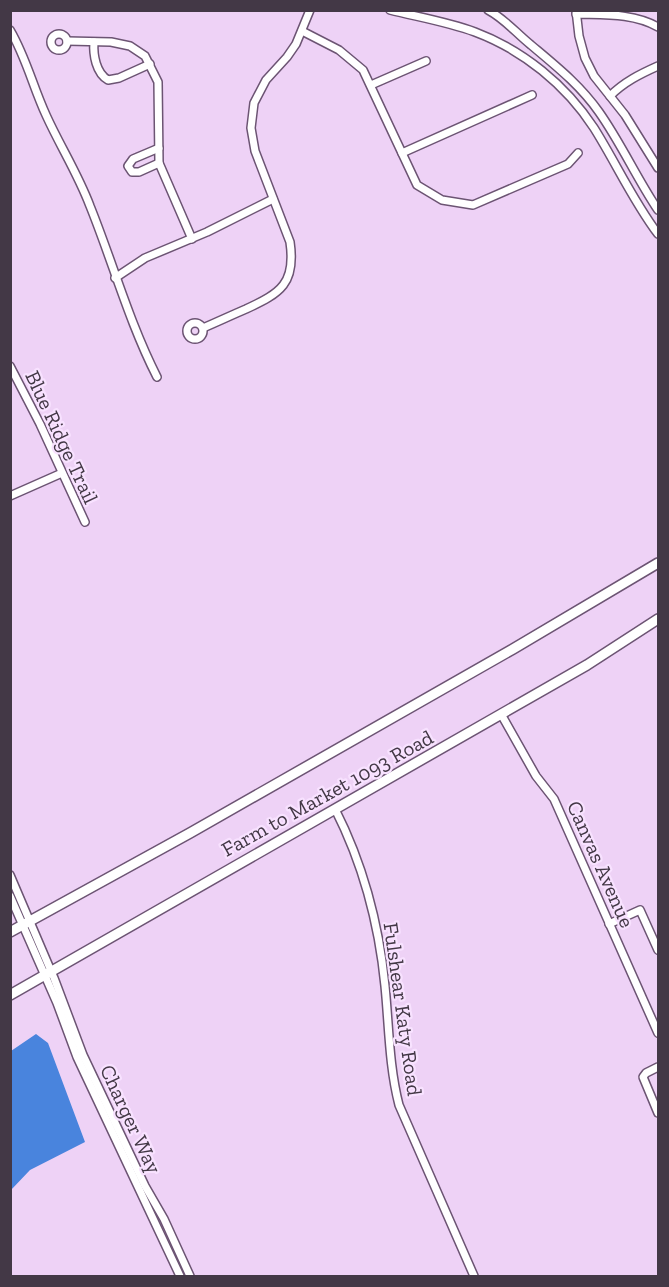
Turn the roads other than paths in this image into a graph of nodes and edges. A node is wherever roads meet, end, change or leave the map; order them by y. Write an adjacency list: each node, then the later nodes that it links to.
1 (310, 10): 7 (street)
2 (390, 10): 17 (street)
3 (488, 10): 14 (street)
4 (576, 12): 5 (street); 16 (street)
5 (658, 27)
6 (10, 30): 27 (street)
7 (302, 32): 13 (street); 23 (street)
8 (67, 41): 9 (street)
9 (94, 42): 11 (street); 11 (street)
10 (426, 61): 13 (street)
11 (150, 64): 18 (street)
12 (658, 66): 16 (street)
13 (372, 87): 19 (street)
14 (584, 93): 17 (street); 24 (street)
15 (532, 95): 19 (street)
16 (610, 96): 22 (street)
17 (574, 102): 25 (street)
18 (159, 148): 21 (street); 21 (street)
19 (402, 153): 20 (street)
20 (578, 153)
21 (159, 163): 26 (street)
22 (657, 163)
23 (273, 199): 26 (street); 28 (street)
24 (658, 210)
25 (658, 234)
26 (192, 239): 27 (street)
27 (115, 278): 30 (street)
28 (202, 328)
29 (10, 366): 31 (street, Blue Ridge Trail)
30 (157, 377)
31 (62, 473): 32 (street); 33 (street, Blue Ridge Trail)
32 (10, 496)
33 (84, 522)
34 (658, 563): 40 (main road, Farm to Market 1093 Road)
35 (658, 619): 36 (main road, Farm to Market 1093 Road)
36 (501, 714): 37 (main road, Farm to Market 1093 Road); 41 (street, Canvas Avenue)
37 (335, 809): 44 (main road, Farm to Market 1093 Road); 51 (street, Fulshear Katy Road)
38 (10, 875): 40 (street)
39 (10, 896): 40 (street)
40 (26, 924): 42 (main road, Farm to Market 1093 Road); 44 (street)
41 (609, 924): 43 (street); 46 (street, Canvas Avenue)
42 (10, 933)
43 (658, 950)
44 (47, 974): 45 (main road, Farm to Market 1093 Road); 49 (street, Charger Way); 50 (street, Charger Way)
45 (10, 995)
46 (658, 1033)
47 (658, 1067): 48 (street)
48 (658, 1113)
49 (180, 1276)
50 (190, 1276)
51 (474, 1276)

